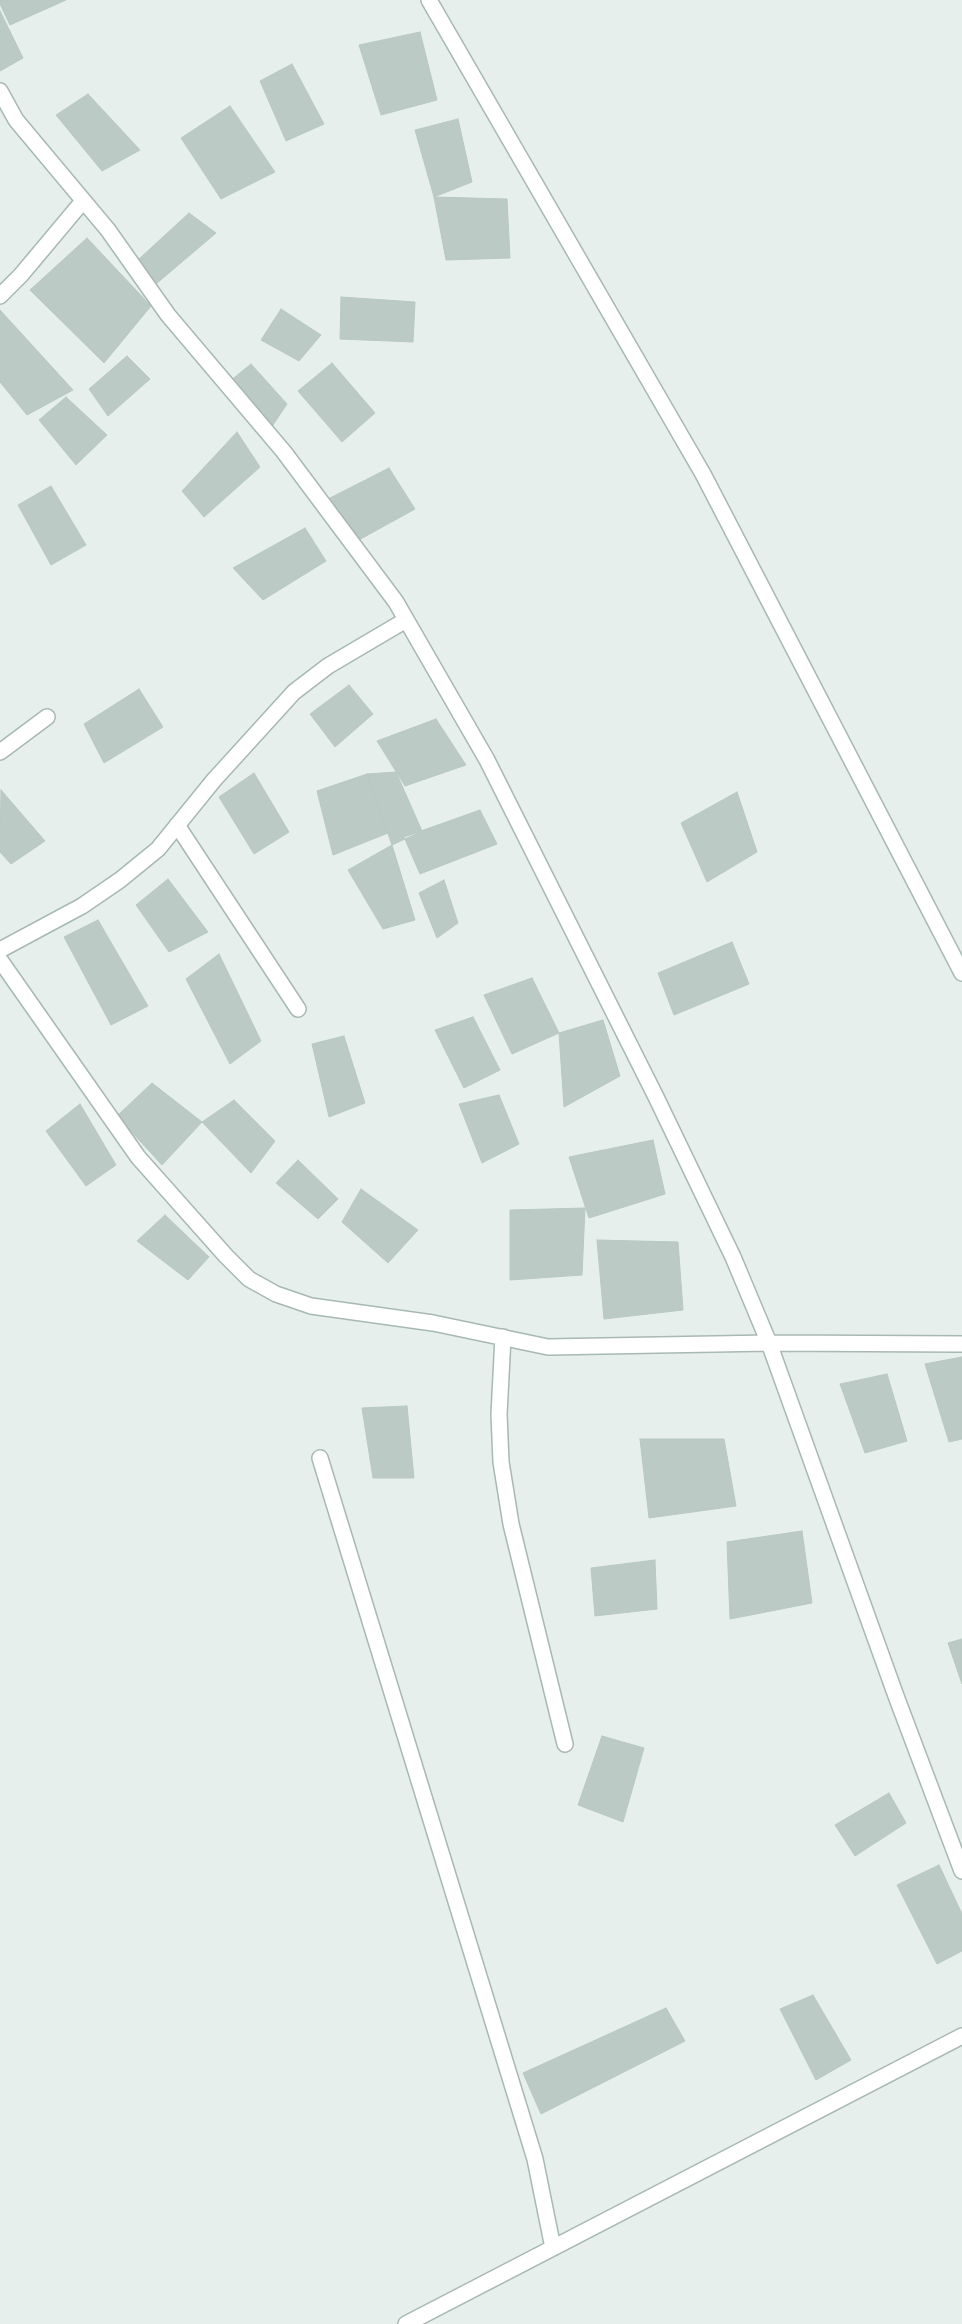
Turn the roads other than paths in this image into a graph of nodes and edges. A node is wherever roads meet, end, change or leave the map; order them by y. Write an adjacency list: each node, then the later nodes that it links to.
1 (428, 0): 11 (street)
2 (0, 91): 3 (street)
3 (83, 201): 4 (street); 5 (street)
4 (0, 296)
5 (406, 620): 8 (street); 14 (street)
6 (47, 716): 7 (street)
7 (0, 752)
8 (177, 825): 9 (street); 12 (street)
9 (0, 950)
10 (0, 960): 13 (street)
11 (962, 972)
12 (298, 1009)
13 (503, 1338): 14 (street); 17 (street)
14 (769, 1343): 15 (street); 18 (street)
15 (962, 1344)
16 (320, 1458): 20 (street)
17 (565, 1744)
18 (962, 1871)
19 (962, 2036): 20 (street)
20 (553, 2248): 21 (street)
21 (406, 2324)

